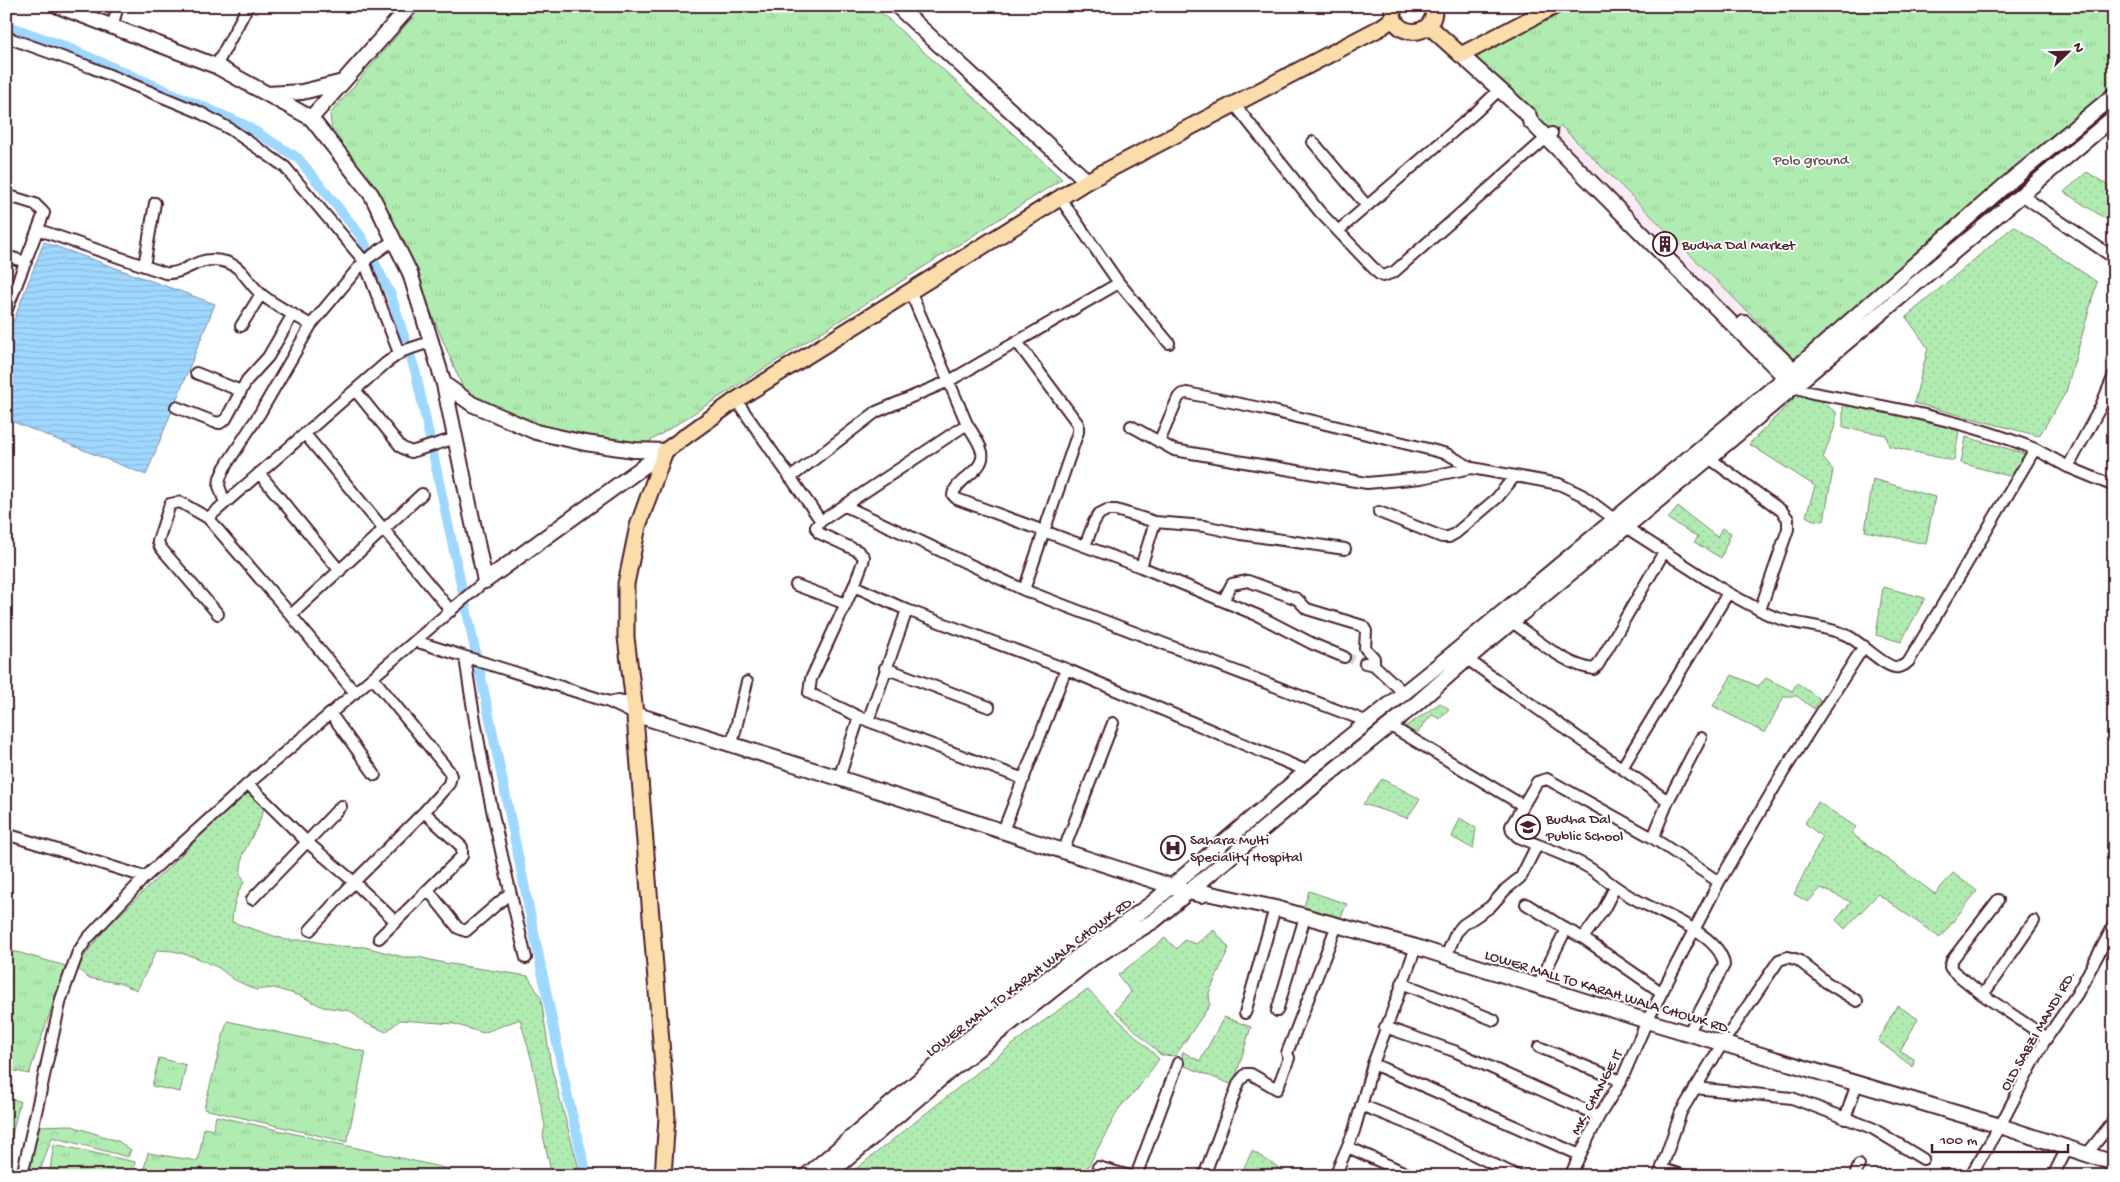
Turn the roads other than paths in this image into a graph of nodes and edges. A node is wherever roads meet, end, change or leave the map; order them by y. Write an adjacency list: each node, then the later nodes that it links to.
1 (58, 6): 10 (main road)
2 (118, 6): 10 (street)
3 (248, 6): 13 (street)
4 (410, 6): 14 (main road)
5 (896, 6): 23 (main road)
6 (1434, 6): 9 (main road)
7 (1555, 6): 12 (main road)
8 (1394, 12): 9 (main road); 18 (main road)
9 (1429, 26): 12 (main road)
10 (112, 27): 13 (main road)
11 (6, 37): 34 (street)
12 (1462, 55): 15 (main road)
13 (216, 66): 16 (main road)
14 (343, 82): 16 (main road); 20 (main road)
15 (1499, 90): 21 (main road); 28 (street)
16 (266, 94): 20 (main road)
17 (2114, 95): 50 (main road)
18 (1235, 105): 23 (main road); 30 (street)
19 (2114, 117): 25 (main road)
20 (311, 118): 31 (main road)
21 (1550, 136): 30 (street); 50 (main road)
22 (1313, 142): 28 (street)
23 (1087, 181): 26 (main road)
24 (6, 194): 29 (street)
25 (2020, 194): 33 (street); 50 (main road)
26 (1060, 198): 37 (street); 38 (main road)
27 (155, 204): 36 (street)
28 (1367, 206): 30 (street)
29 (39, 230): 35 (street); 36 (street)
30 (1338, 231)
31 (388, 244): 34 (street); 44 (main road)
32 (6, 256): 35 (street)
33 (2114, 258)
34 (366, 259): 42 (street); 47 (street)
35 (26, 262): 40 (street)
36 (144, 266): 39 (street)
37 (1119, 283): 45 (street); 46 (street)
38 (910, 291): 51 (street); 55 (main road)
39 (261, 294): 41 (street); 43 (street)
40 (6, 312)
41 (293, 314): 42 (street); 54 (street)
42 (310, 325): 72 (street)
43 (241, 326)
44 (432, 341): 47 (street); 52 (main road)
45 (1017, 342): 51 (street); 81 (street)
46 (1168, 343)
47 (401, 352): 53 (street)
48 (196, 373): 54 (street)
49 (2114, 375): 65 (street)
50 (1794, 378): 62 (street); 64 (main road); 76 (main road)
51 (949, 381): 57 (street); 69 (street)
52 (444, 384): 60 (main road); 63 (main road)
53 (355, 390): 59 (street); 60 (street)
54 (241, 391): 56 (street)
55 (736, 400): 63 (main road); 69 (street)
56 (176, 407)
57 (967, 424): 73 (street); 81 (street)
58 (1131, 426): 61 (street)
59 (305, 434): 67 (street); 80 (street)
60 (456, 438): 87 (main road)
61 (1159, 442): 66 (street); 66 (street)
62 (2036, 449): 65 (street); 101 (street)
63 (665, 451): 87 (main road); 112 (main road)
64 (1709, 458): 79 (main road); 95 (street)
65 (2068, 467): 70 (street)
66 (1472, 468): 68 (street)
67 (259, 472): 72 (street); 86 (street)
68 (1514, 477): 74 (street); 76 (street)
69 (790, 478): 77 (street)
70 (2114, 486)
71 (422, 494): 80 (street)
72 (225, 503): 75 (street)
73 (845, 506): 77 (street); 90 (street)
74 (1379, 512)
75 (208, 518): 97 (street); 98 (street)
76 (1614, 519): 110 (main road)
77 (821, 521): 89 (street)
78 (1155, 522): 82 (street); 83 (street); 85 (street)
79 (1627, 528): 84 (street); 99 (main road)
80 (385, 531): 86 (street); 96 (street)
81 (1045, 531): 82 (street); 90 (street)
82 (1086, 546): 85 (street)
83 (1345, 549)
84 (1664, 552): 91 (street); 99 (street)
85 (1141, 566): 92 (street)
86 (340, 571): 98 (street)
87 (485, 581): 96 (street)
88 (796, 585): 93 (street)
89 (854, 586): 93 (street); 94 (street)
90 (1024, 590): 115 (street)
91 (1728, 593): 95 (street); 122 (street)
92 (1223, 601): 103 (street); 110 (street)
93 (846, 604): 114 (street)
94 (907, 610): 105 (street); 106 (street)
95 (1760, 610): 101 (street)
96 (451, 611): 100 (street)
97 (218, 614)
98 (292, 615): 109 (street)
99 (1512, 622): 104 (main road)
100 (415, 641): 102 (street); 107 (street)
101 (1864, 646): 141 (street, MK, CHANGE IT)
102 (465, 657): 112 (street); 145 (street)
103 (1344, 657)
104 (1467, 659): 117 (main road); 122 (street)
105 (885, 668): 111 (street); 114 (street)
106 (1066, 670): 123 (street); 126 (street)
107 (373, 678): 109 (street); 131 (street)
108 (747, 682): 119 (street)
109 (355, 693): 113 (street)
110 (1404, 693): 115 (main road)
111 (989, 707)
112 (634, 709): 119 (main road); 198 (main road)
113 (331, 714): 125 (street); 127 (street)
114 (864, 719): 124 (street); 126 (street)
115 (1368, 722): 120 (main road)
116 (1112, 723): 136 (street)
117 (1389, 725): 121 (main road); 129 (street)
118 (1701, 738): 128 (street)
119 (733, 740): 124 (main road)
120 (1346, 740): 121 (main road); 123 (main road)
121 (1357, 751): 144 (main road)
122 (1622, 768): 128 (street)
123 (1307, 771): 140 (main road)
124 (840, 774): 132 (main road)
125 (375, 775)
126 (1024, 779): 132 (street)
127 (248, 784): 135 (street); 138 (street)
128 (1668, 801): 134 (street)
129 (1522, 805): 134 (street); 137 (street)
130 (341, 806): 135 (street)
131 (424, 812): 139 (street); 143 (street)
132 (1005, 828): 136 (main road); 140 (main road)
133 (6, 834): 138 (street)
134 (1653, 838): 141 (street)
135 (307, 842): 139 (street); 146 (street)
136 (1066, 844): 140 (main road)
137 (1537, 845): 142 (street); 161 (street)
138 (145, 876): 197 (street)
139 (354, 882): 152 (street); 157 (street)
140 (1176, 882): 144 (main road, LOWER MALL TO KARAH WALA CHOWK RD.); 173 (main road, LOWER MALL TO KARAH WALA CHOWK RD.)
141 (1719, 882): 156 (street, MK, CHANGE IT)
142 (1614, 887): 156 (street); 159 (street)
143 (428, 890): 145 (street); 152 (street)
144 (1198, 890): 149 (main road, LOWER MALL TO KARAH WALA CHOWK RD.); 173 (main road)
145 (510, 893): 162 (street)
146 (252, 899)
147 (1998, 900): 166 (street)
148 (1526, 904): 155 (street)
149 (1275, 908): 150 (main road, LOWER MALL TO KARAH WALA CHOWK RD.); 169 (street)
150 (1305, 917): 153 (main road, LOWER MALL TO KARAH WALA CHOWK RD.); 168 (street)
151 (2034, 921): 166 (street)
152 (396, 922): 158 (street)
153 (1337, 925): 160 (main road, LOWER MALL TO KARAH WALA CHOWK RD.); 203 (street)
154 (2114, 925): 175 (street, OLD SABZI MANDI RD.)
155 (1566, 929): 159 (street); 164 (street)
156 (1694, 929): 165 (street, MK, CHANGE IT); 174 (street)
157 (310, 930)
158 (379, 938)
159 (1583, 938): 165 (street)
160 (1416, 947): 161 (main road, LOWER MALL TO KARAH WALA CHOWK RD.); 163 (street)
161 (1446, 956): 164 (main road, LOWER MALL TO KARAH WALA CHOWK RD.)
162 (526, 958)
163 (1402, 983): 170 (street); 172 (street)
164 (1538, 986): 171 (main road, LOWER MALL TO KARAH WALA CHOWK RD.)
165 (1661, 992): 171 (street, MK, CHANGE IT)
166 (1983, 995): 175 (street)
167 (1857, 1001): 176 (street)
168 (1277, 1011)
169 (1245, 1013)
170 (1494, 1020)
171 (1647, 1021): 174 (main road, LOWER MALL TO KARAH WALA CHOWK RD.); 180 (street, MK, CHANGE IT)
172 (1385, 1028): 179 (street); 184 (street)
173 (988, 1032): 199 (main road, LOWER MALL TO KARAH WALA CHOWK RD.); 200 (main road)
174 (1688, 1034): 176 (main road, LOWER MALL TO KARAH WALA CHOWK RD.)
175 (2047, 1038): 187 (street, OLD SABZI MANDI RD.)
176 (1722, 1044): 181 (main road, LOWER MALL TO KARAH WALA CHOWK RD.); 182 (street)
177 (1539, 1047): 180 (street)
178 (1178, 1063): 202 (street)
179 (1373, 1064): 183 (street); 191 (street)
180 (1621, 1081): 184 (street, MK, CHANGE IT)
181 (1857, 1083): 185 (street); 187 (main road, LOWER MALL TO KARAH WALA CHOWK RD.)
182 (1695, 1088): 185 (street); 196 (street)
183 (1361, 1105): 188 (street); 206 (street)
184 (1599, 1116): 191 (street, MK, CHANGE IT)
185 (1845, 1119): 192 (street)
186 (2114, 1120): 190 (street)
187 (2000, 1126): 189 (main road, LOWER MALL TO KARAH WALA CHOWK RD.); 210 (street, OLD SABZI MANDI RD.)
188 (1348, 1147): 204 (street); 205 (street)
189 (2067, 1148): 190 (main road, LOWER MALL TO KARAH WALA CHOWK RD.); 211 (street)
190 (2087, 1154): 193 (main road, LOWER MALL TO KARAH WALA CHOWK RD.)
191 (1580, 1155): 207 (street, MK, CHANGE IT)
192 (1923, 1159)
193 (2114, 1163)
194 (1859, 1165): 209 (street)
195 (1098, 1166): 201 (street)
196 (1660, 1172): 208 (street)
197 (22, 1176)
198 (663, 1176)
199 (806, 1176)
200 (826, 1176)
201 (1130, 1176)
202 (1136, 1176)
203 (1204, 1176)
204 (1335, 1176)
205 (1412, 1176)
206 (1518, 1176)
207 (1570, 1176)
208 (1685, 1176)
209 (1855, 1176)
210 (1970, 1176)
211 (2053, 1176)

